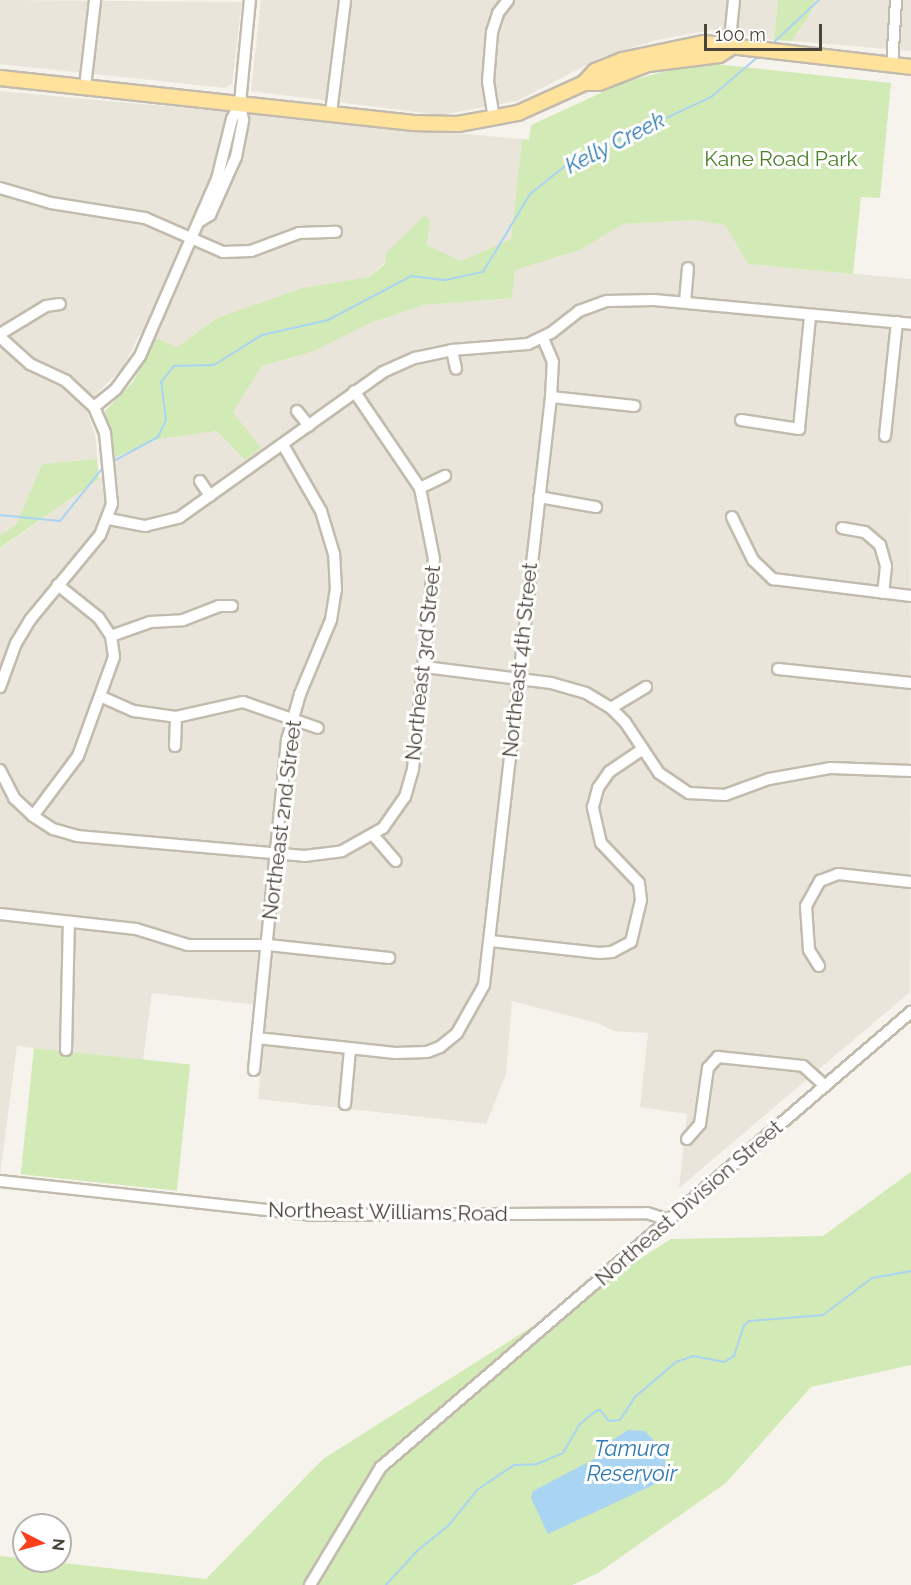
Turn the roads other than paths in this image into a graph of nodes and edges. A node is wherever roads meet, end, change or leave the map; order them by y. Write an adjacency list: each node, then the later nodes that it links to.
1 (96, 0): 11 (street)
2 (250, 0): 12 (street)
3 (345, 0): 13 (street)
4 (508, 0): 14 (street)
5 (734, 0): 7 (street)
6 (896, 0): 8 (street)
7 (729, 49): 8 (main road); 14 (main road)
8 (892, 66): 9 (main road)
9 (911, 68)
10 (0, 78): 11 (main road)
11 (86, 87): 12 (main road)
12 (240, 103): 13 (main road); 17 (street)
13 (332, 113): 14 (main road)
14 (494, 119)
15 (0, 188): 17 (street)
16 (336, 232): 17 (street)
17 (191, 238): 31 (street)
18 (688, 268): 19 (street)
19 (685, 302): 21 (street); 25 (street)
20 (60, 304): 24 (street)
21 (810, 316): 22 (street); 33 (street)
22 (897, 322): 23 (street); 35 (street)
23 (911, 324)
24 (0, 335): 31 (street)
25 (543, 338): 26 (street); 29 (street, Northeast 4th Street)
26 (452, 350): 27 (street); 28 (street)
27 (456, 369)
28 (354, 392): 34 (street); 39 (street, Northeast 3rd Street)
29 (551, 397): 30 (street); 41 (street, Northeast 4th Street)
30 (635, 406)
31 (94, 407): 44 (street)
32 (297, 411): 34 (street)
33 (741, 420)
34 (309, 426): 36 (street)
35 (885, 436)
36 (283, 445): 40 (street); 61 (street, Northeast 2nd Street)
37 (445, 476): 39 (street)
38 (200, 481): 40 (street)
39 (420, 488): 52 (street, Northeast 3rd Street)
40 (210, 496): 44 (street)
41 (539, 497): 42 (street); 54 (street, Northeast 4th Street)
42 (596, 507)
43 (732, 517): 47 (street)
44 (109, 519): 46 (street)
45 (842, 528): 47 (street)
46 (58, 585): 50 (street); 51 (street)
47 (884, 593): 48 (street)
48 (911, 596)
49 (231, 606): 50 (street)
50 (111, 636): 58 (street)
51 (3, 665): 56 (street)
52 (425, 668): 54 (street); 68 (street, Northeast 3rd Street)
53 (778, 669): 55 (street)
54 (518, 678): 59 (street); 74 (street, Northeast 4th Street)
55 (911, 683)
56 (0, 687)
57 (645, 687): 59 (street)
58 (102, 697): 60 (street); 67 (street)
59 (611, 708): 64 (street)
60 (176, 717): 61 (street); 63 (street)
61 (292, 719): 62 (street); 69 (street, Northeast 2nd Street)
62 (318, 728)
63 (176, 746)
64 (643, 749): 66 (street); 74 (street)
65 (0, 770): 67 (street, Northeast 3rd Street)
66 (911, 771)
67 (33, 816): 69 (street, Northeast 3rd Street)
68 (374, 836): 69 (street, Northeast 3rd Street); 70 (street)
69 (277, 853): 75 (street, Northeast 2nd Street)
70 (396, 861)
71 (911, 882): 77 (street)
72 (0, 914): 73 (street)
73 (69, 922): 75 (street); 81 (street)
74 (491, 941): 80 (street, Northeast 4th Street)
75 (268, 945): 76 (street); 79 (street, Northeast 2nd Street)
76 (389, 958)
77 (819, 966)
78 (911, 1012): 83 (street, Northeast Division Street)
79 (257, 1038): 80 (street, Northeast 4th Street); 82 (street, Northeast 2nd Street)
80 (350, 1049): 84 (street)
81 (66, 1050)
82 (254, 1070)
83 (825, 1086): 85 (street); 87 (street, Northeast Division Street)
84 (345, 1104)
85 (687, 1139)
86 (0, 1181): 87 (street, Northeast Williams Road)
87 (668, 1220): 88 (street, Northeast Division Street)
88 (310, 1585)

